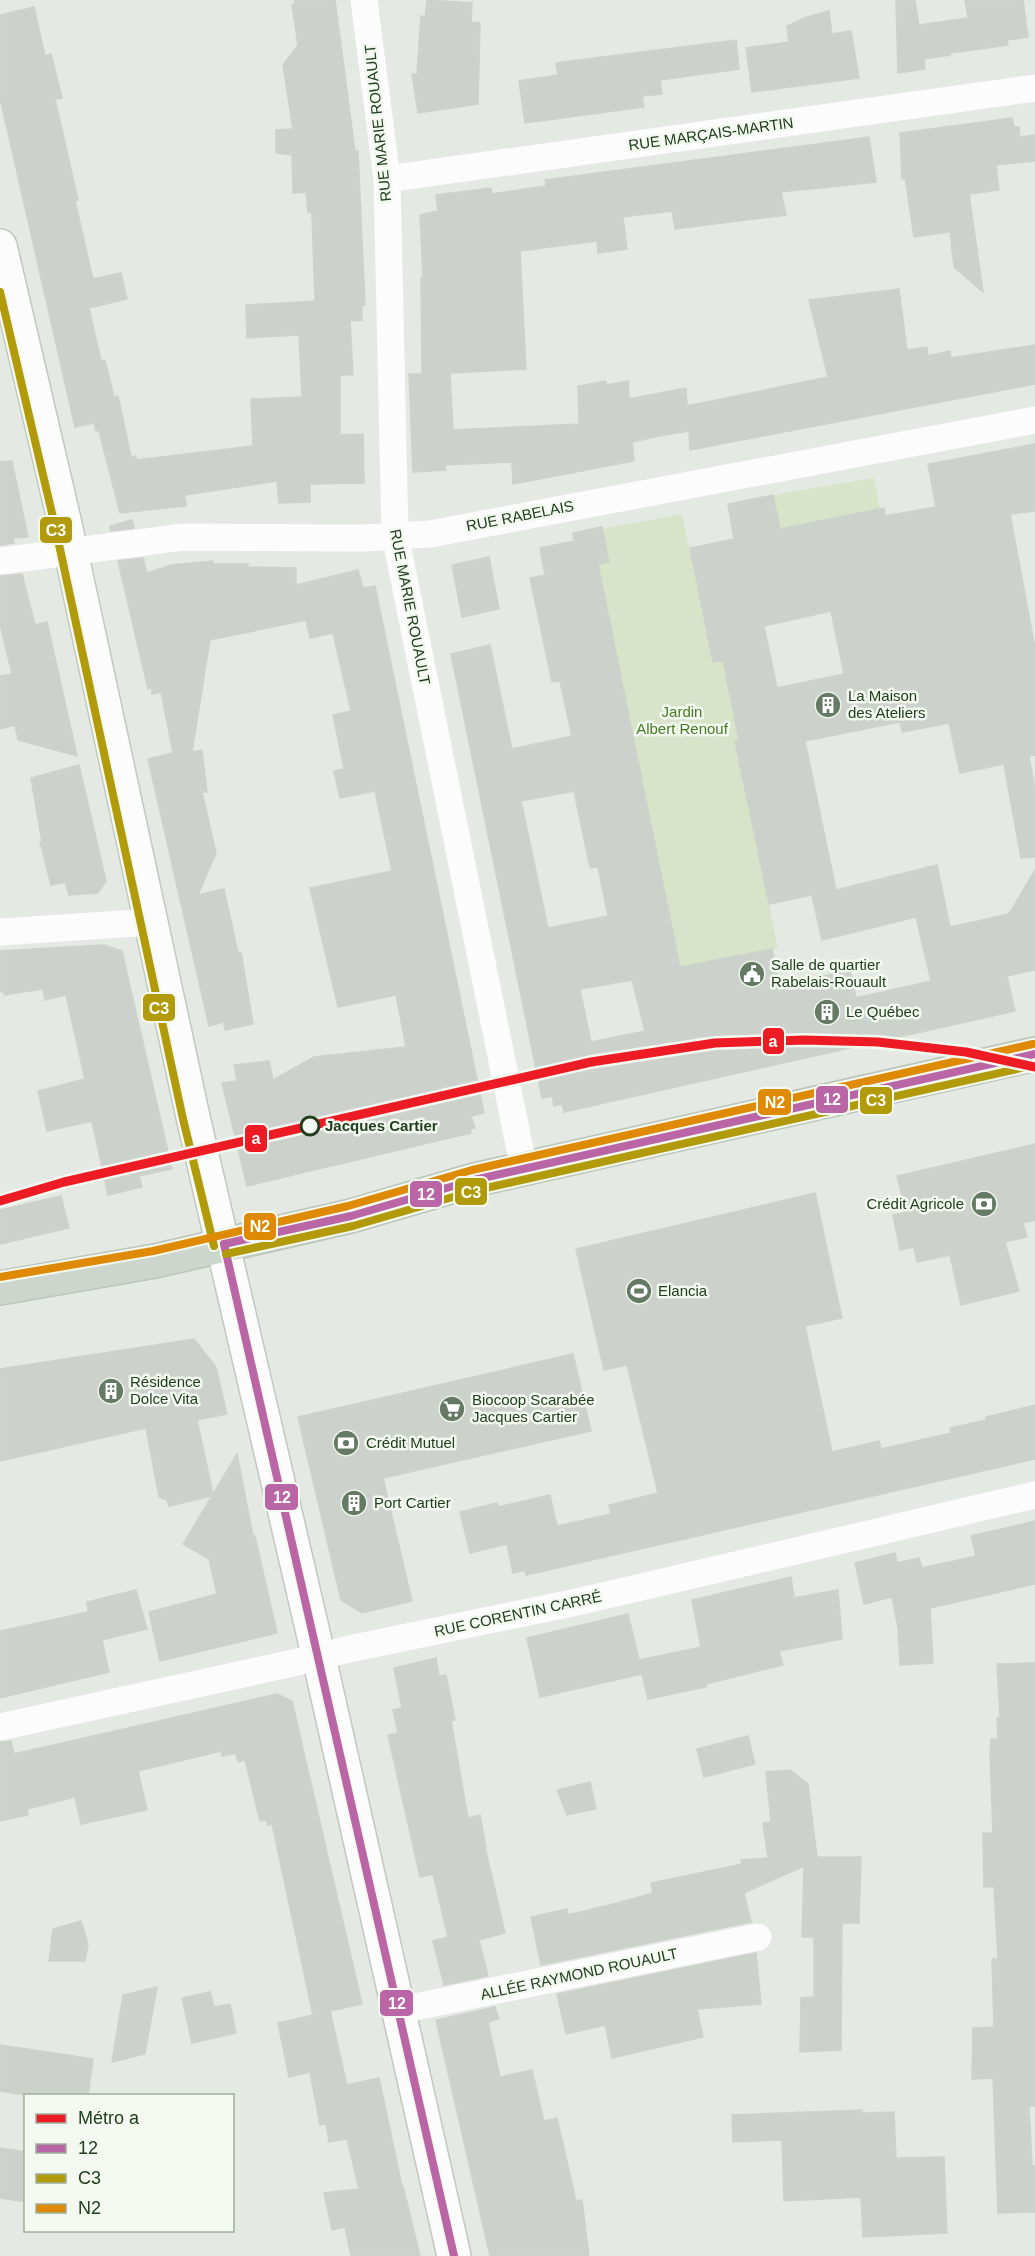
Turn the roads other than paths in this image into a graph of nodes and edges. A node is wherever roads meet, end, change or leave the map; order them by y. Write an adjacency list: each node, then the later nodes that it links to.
1 (364, 0): 3 (street, RUE MARIE ROUAULT)
2 (1035, 88): 3 (street, RUE MARÇAIS-MARTIN)
3 (387, 179): 6 (street, RUE MARIE ROUAULT)
4 (0, 246): 7 (street)
5 (1035, 420): 6 (street, RUE RABELAIS)
6 (395, 536): 7 (street, RUE RABELAIS); 12 (street, RUE MARIE ROUAULT)
7 (71, 552): 8 (street, RUE RABELAIS); 9 (street)
8 (0, 561)
9 (152, 922): 10 (street); 13 (street)
10 (0, 932)
11 (1035, 1054): 12 (main road)
12 (524, 1169): 13 (main road)
13 (224, 1244): 14 (main road); 16 (street)
14 (0, 1288)
15 (1035, 1495): 16 (street, RUE CORENTIN CARRÉ)
16 (319, 1656): 17 (street, RUE CORENTIN CARRÉ); 19 (street)
17 (0, 1727)
18 (758, 1937): 19 (street, ALLÉE RAYMOND ROUAULT)
19 (400, 2010): 20 (street)
20 (454, 2256)

